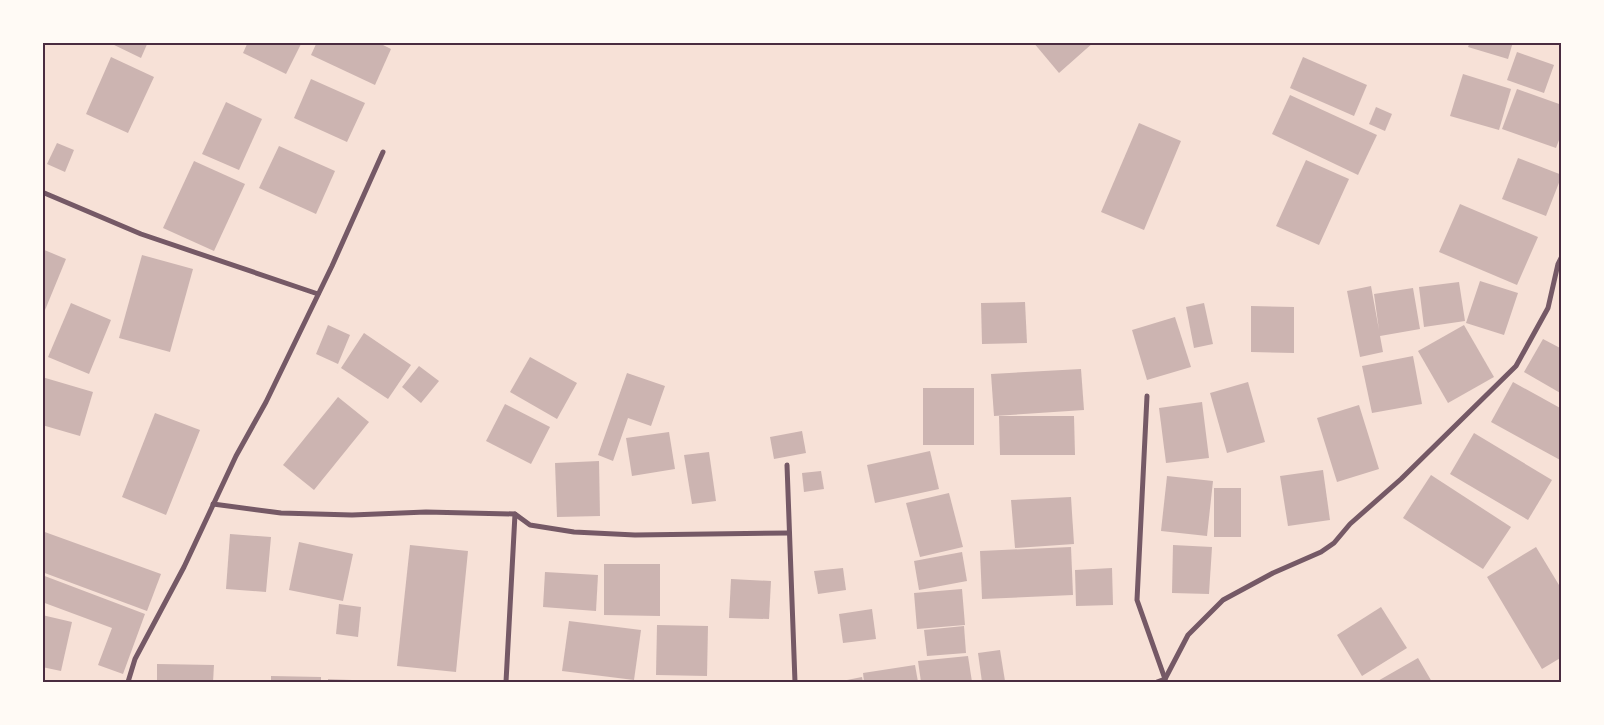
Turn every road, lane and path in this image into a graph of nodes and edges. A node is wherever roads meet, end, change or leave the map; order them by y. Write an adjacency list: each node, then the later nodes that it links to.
1 (383, 152): 4 (street)
2 (42, 192): 4 (street)
3 (1562, 256): 10 (street)
4 (318, 294): 7 (street)
5 (1147, 396): 10 (street)
6 (786, 465): 9 (street)
7 (213, 504): 8 (street); 11 (street)
8 (515, 514): 9 (street); 12 (street)
9 (789, 533): 13 (street)
10 (1165, 679): 14 (street)
11 (128, 682)
12 (506, 682)
13 (795, 682)
14 (1157, 682)

